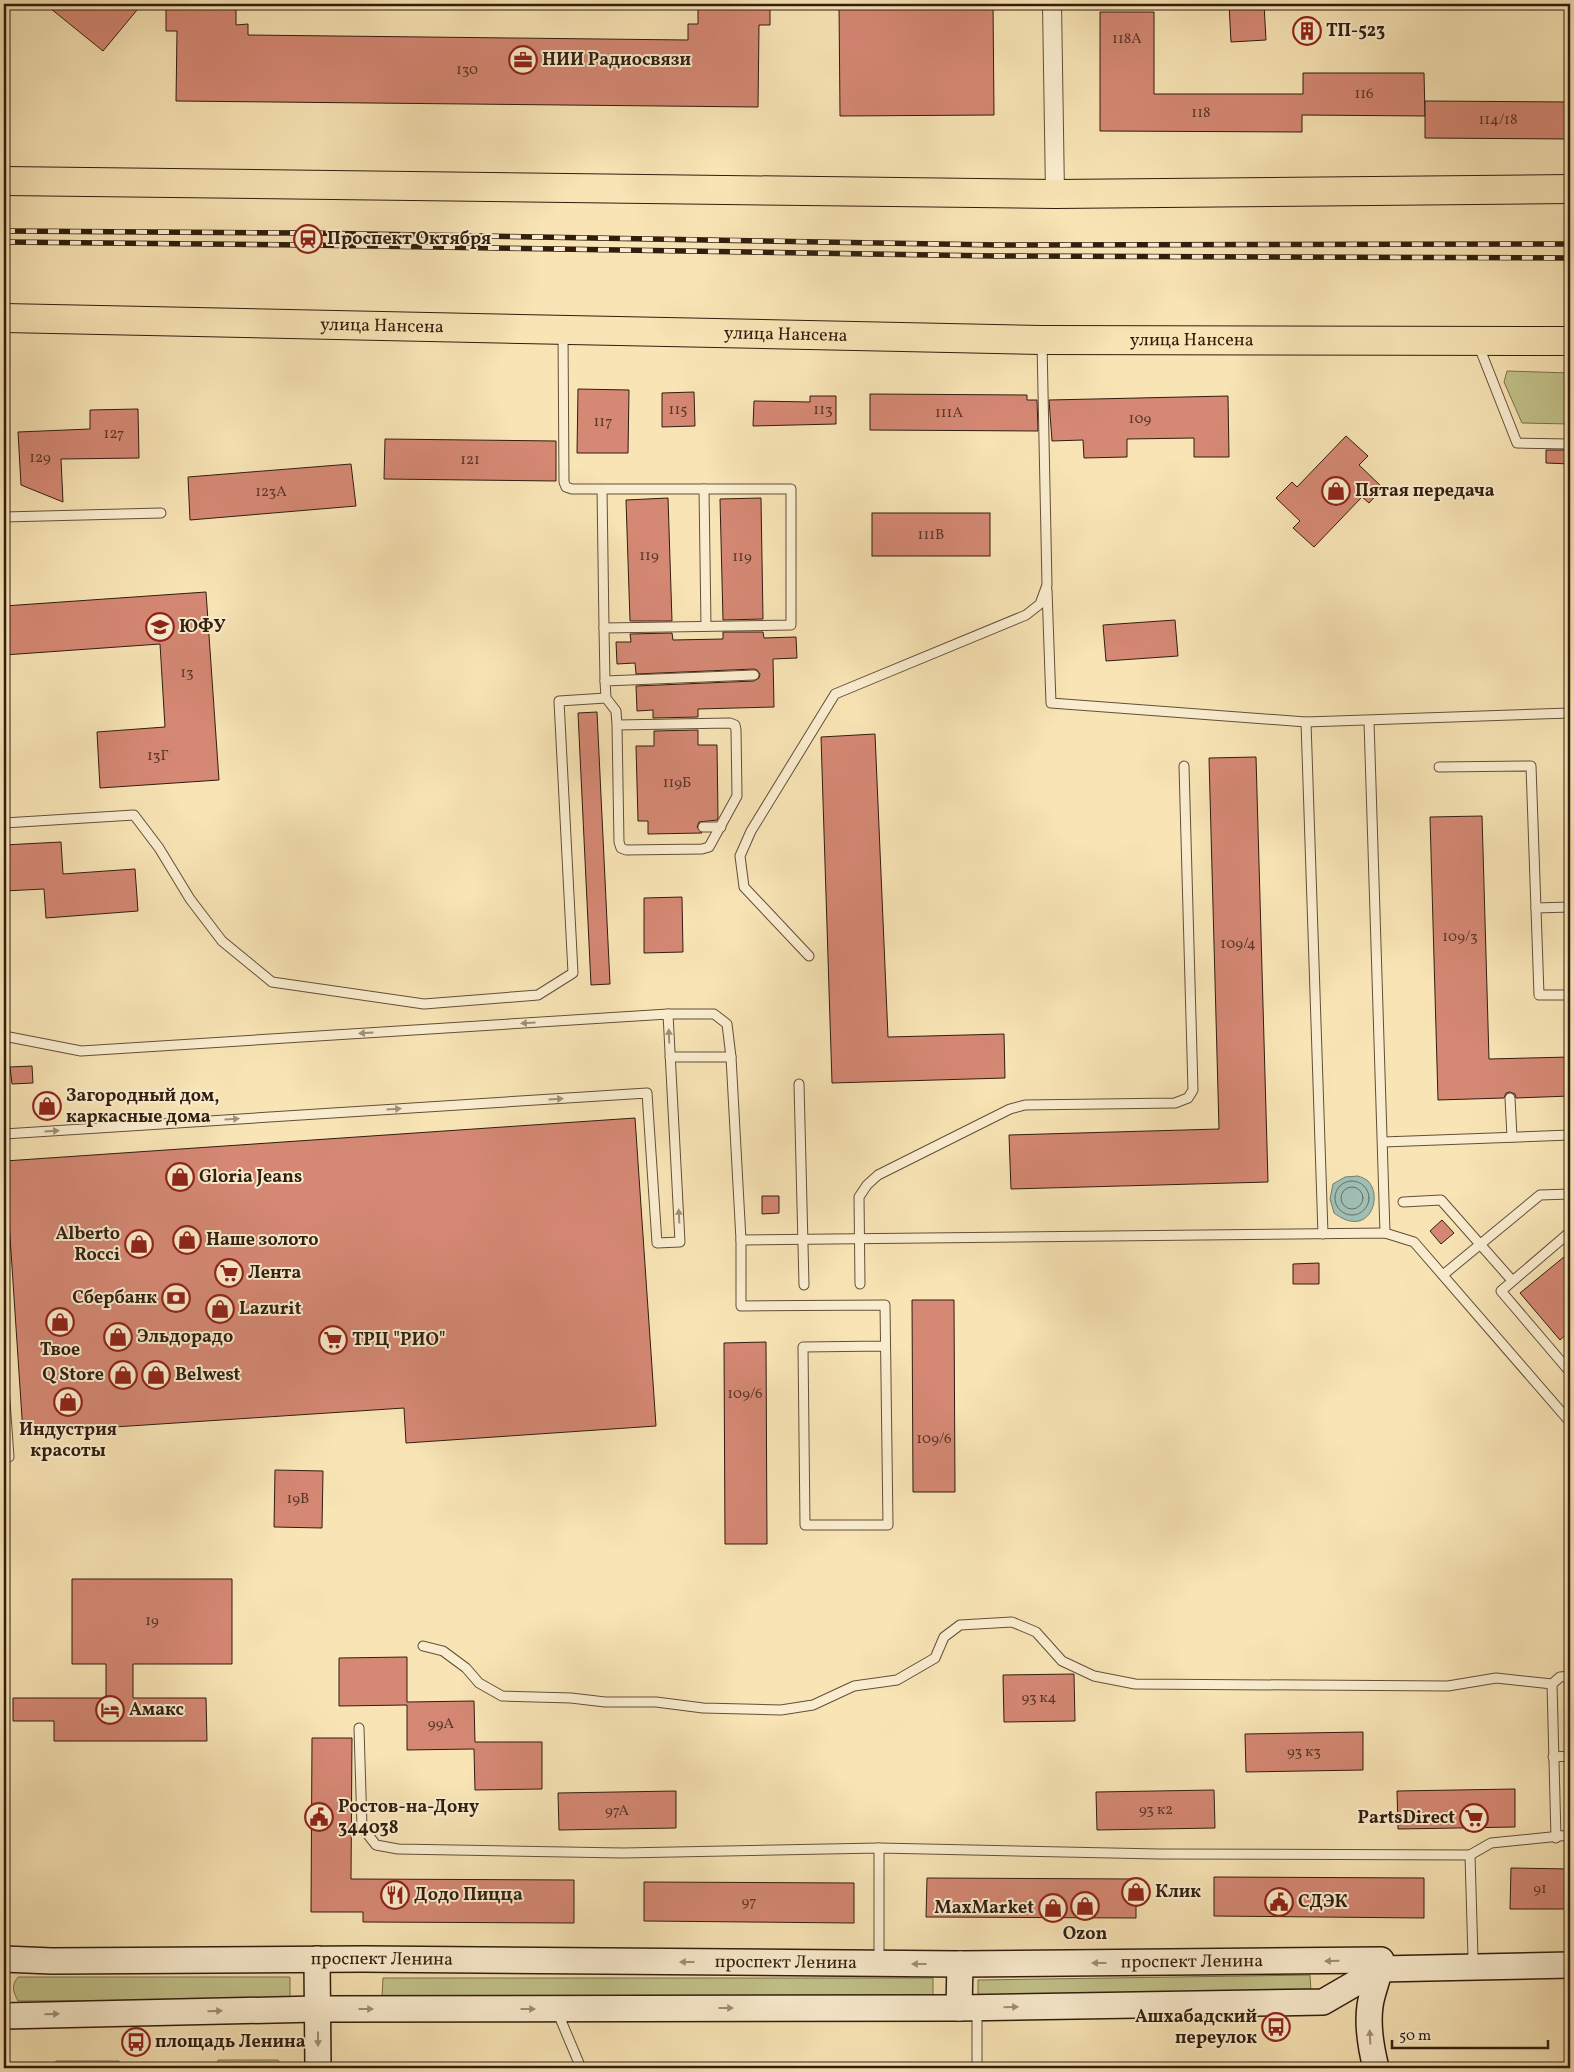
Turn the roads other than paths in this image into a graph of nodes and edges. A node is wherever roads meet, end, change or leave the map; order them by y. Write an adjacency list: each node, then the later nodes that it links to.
1 (1052, 4): 4 (street)
2 (8, 180): 4 (main road)
3 (1570, 189): 4 (main road)
4 (1055, 194)
5 (4, 318): 6 (main road, улица Нансена)
6 (563, 330): 7 (main road, улица Нансена); 11 (lane)
7 (1042, 340): 8 (main road, улица Нансена); 15 (lane)
8 (1477, 341): 9 (main road, улица Нансена); 10 (lane)
9 (1570, 341)
10 (1570, 444)
11 (602, 489): 12 (lane); 17 (lane)
12 (704, 489): 16 (lane); 16 (lane)
13 (161, 513): 14 (lane)
14 (4, 517)
15 (1047, 585): 23 (lane); 32 (lane)
16 (706, 626): 17 (lane)
17 (604, 628): 19 (lane)
18 (754, 675): 19 (lane)
19 (606, 681): 20 (lane)
20 (606, 698): 24 (lane); 27 (lane)
21 (1570, 713): 22 (lane)
22 (1369, 721): 23 (lane); 43 (lane)
23 (1306, 722): 48 (lane)
24 (617, 725): 28 (lane); 28 (lane)
25 (1184, 766): 51 (lane)
26 (1438, 768): 31 (lane)
27 (4, 823)
28 (721, 826): 29 (lane)
29 (703, 827)
30 (1570, 907): 31 (lane)
31 (1536, 908): 33 (lane)
32 (809, 956)
33 (1570, 995)
34 (668, 1014): 35 (lane, one-way to 35); 36 (lane, one-way to 34); 37 (lane)
35 (4, 1036)
36 (670, 1057): 37 (lane); 40 (lane, one-way to 36)
37 (731, 1057): 50 (lane)
38 (799, 1084): 49 (lane)
39 (1510, 1098): 42 (lane)
40 (4, 1134)
41 (1570, 1135): 42 (lane)
42 (1512, 1137): 43 (lane)
43 (1383, 1142): 47 (lane)
44 (1570, 1194): 52 (lane)
45 (1403, 1202): 52 (lane)
46 (1570, 1232): 58 (lane)
47 (1385, 1233): 48 (lane); 53 (lane)
48 (1323, 1234): 51 (lane)
49 (803, 1239): 50 (lane); 51 (lane); 56 (lane)
50 (741, 1240): 57 (lane)
51 (859, 1240): 55 (lane)
52 (1480, 1245): 53 (lane); 54 (lane)
53 (1443, 1275): 60 (lane)
54 (1508, 1277)
55 (860, 1284)
56 (804, 1285)
57 (885, 1346): 57 (lane)
58 (1570, 1372)
59 (4, 1387): 61 (lane)
60 (1570, 1422)
61 (4, 1457)
62 (423, 1646): 64 (lane)
63 (1570, 1676): 64 (lane)
64 (1552, 1684): 66 (lane)
65 (359, 1728): 70 (lane)
66 (1553, 1756): 67 (lane); 69 (lane)
67 (1570, 1756)
68 (1570, 1835): 69 (lane)
69 (1556, 1838): 71 (lane)
70 (879, 1848): 71 (lane); 76 (lane)
71 (1470, 1855): 73 (lane)
72 (1570, 1957): 73 (street, проспект Ленина)
73 (1473, 1958): 78 (street, проспект Ленина)
74 (4, 1959): 75 (main road, проспект Ленина)
75 (317, 1959): 76 (main road, проспект Ленина, one-way to 75); 81 (main road)
76 (879, 1963): 77 (main road, проспект Ленина, one-way to 76)
77 (960, 1964): 78 (main road, проспект Ленина, one-way to 77); 80 (main road)
78 (1380, 1964): 79 (main road); 80 (main road, проспект Ленина, one-way to 78); 87 (main road, one-way to 78)
79 (1570, 1965)
80 (968, 2008): 82 (main road, проспект Ленина, one-way to 80); 86 (lane)
81 (317, 2009): 82 (main road, проспект Ленина, one-way to 82); 83 (main road, проспект Ленина, one-way to 81); 84 (main road, one-way to 84)
82 (557, 2009): 85 (lane)
83 (4, 2016)
84 (318, 2068)
85 (581, 2068)
86 (977, 2068)
87 (1376, 2068)

